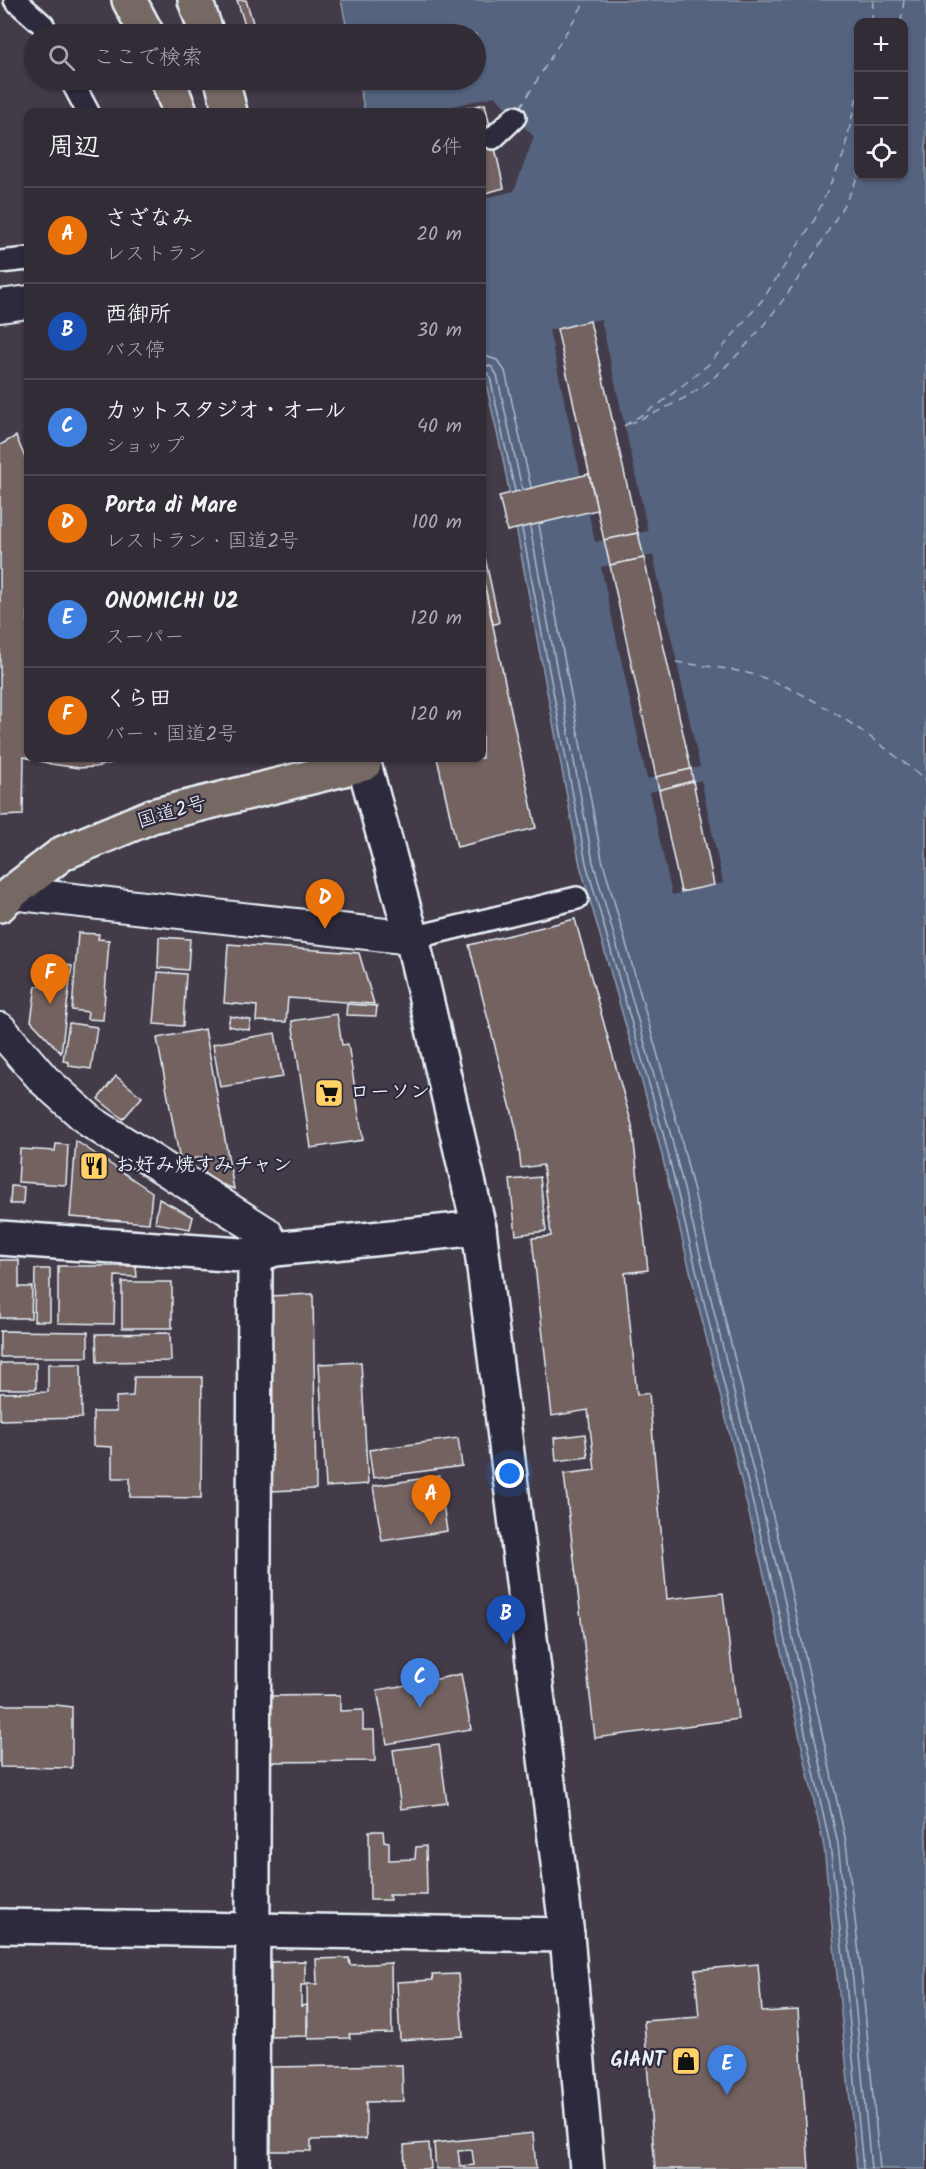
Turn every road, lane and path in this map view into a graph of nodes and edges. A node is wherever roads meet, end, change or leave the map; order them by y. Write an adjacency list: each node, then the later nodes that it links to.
1 (15, 0): 4 (lane)
2 (129, 0): 5 (highway)
3 (195, 0): 6 (highway)
4 (42, 24)
5 (142, 24)
6 (203, 24)
7 (76, 90): 10 (lane)
8 (172, 90): 11 (highway)
9 (225, 90): 12 (highway)
10 (86, 108)
11 (178, 108)
12 (230, 108)
13 (515, 117): 14 (lane)
14 (493, 138)
15 (24, 259): 16 (lane)
16 (0, 262)
17 (24, 303): 18 (street)
18 (0, 306)
19 (355, 762): 22 (highway, 国道2号)
20 (364, 762): 23 (street)
21 (578, 898): 23 (lane)
22 (5, 899): 23 (street)
23 (412, 938): 25 (street)
24 (0, 1029): 27 (street)
25 (479, 1228): 27 (street); 30 (street)
26 (0, 1238): 27 (street)
27 (265, 1252): 29 (street)
28 (0, 1926): 29 (street)
29 (252, 1929): 30 (street); 31 (street)
30 (567, 1935): 32 (street)
31 (252, 2169)
32 (587, 2169)

